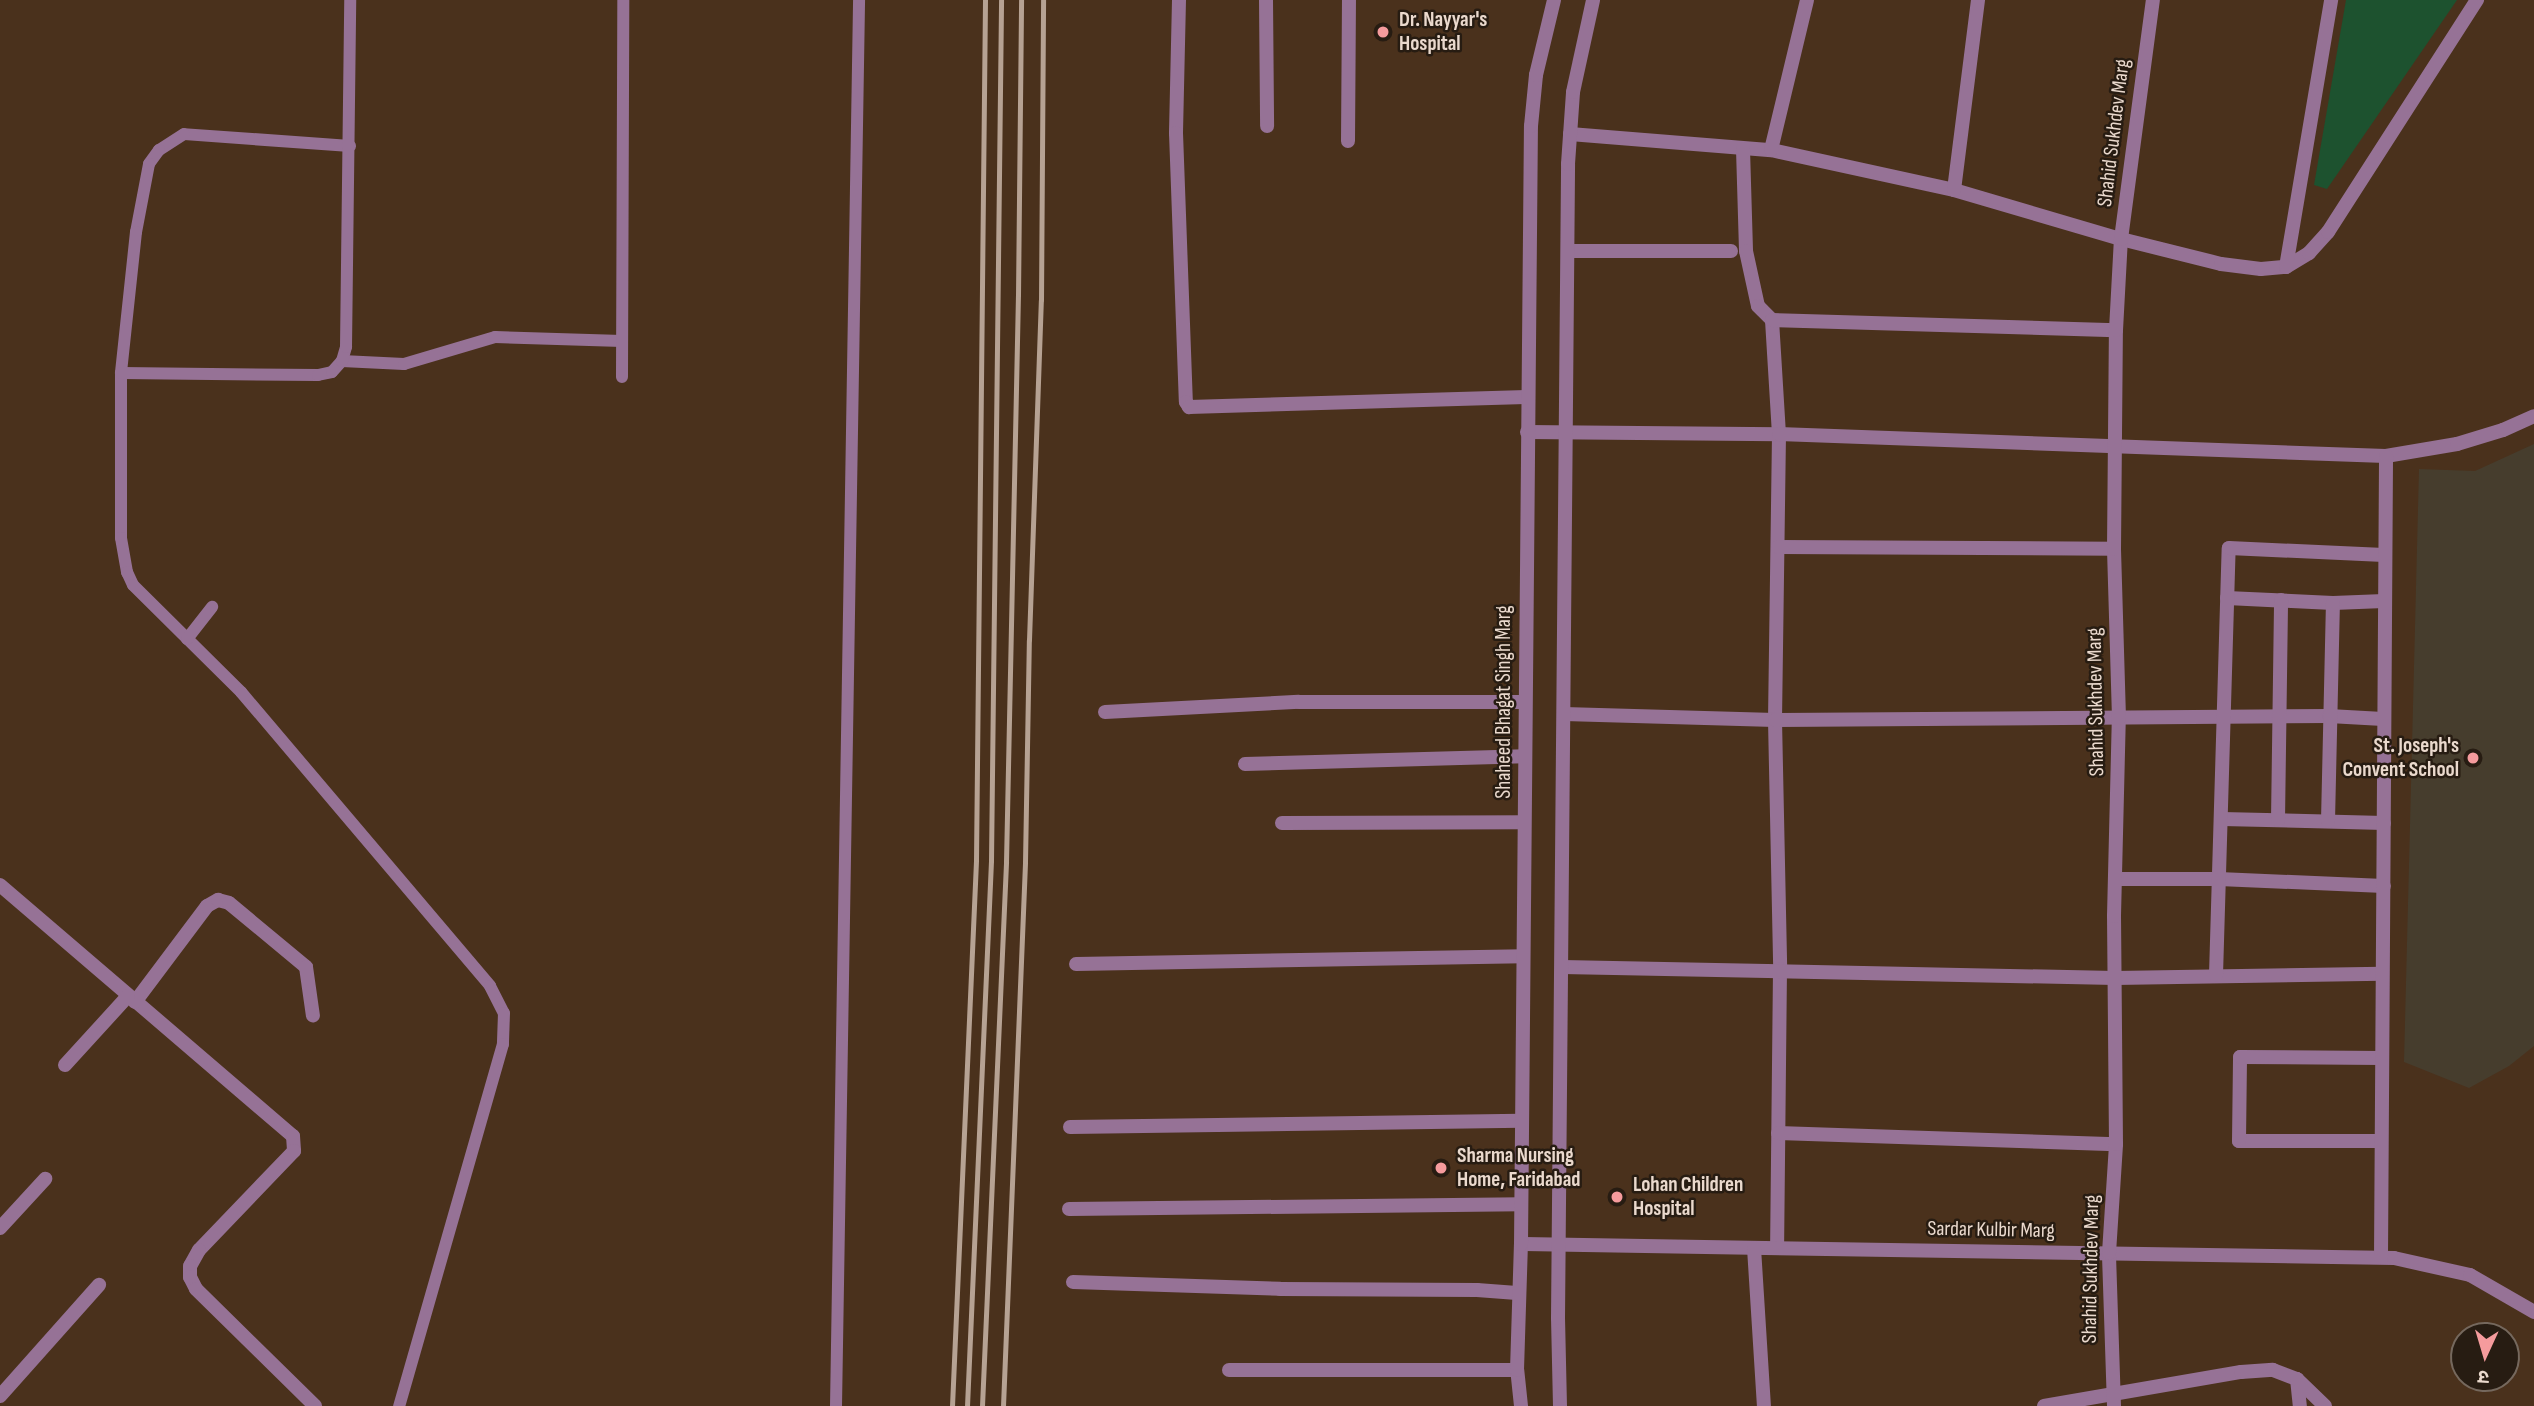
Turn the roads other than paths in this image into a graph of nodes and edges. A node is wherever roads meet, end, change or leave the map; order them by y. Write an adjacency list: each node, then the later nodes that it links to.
1 (351, 0): 17 (lane)
2 (622, 0): 27 (lane)
3 (859, 0): 105 (lane)
4 (1179, 0): 31 (street)
5 (1266, 0): 14 (street)
6 (1349, 0): 16 (street)
7 (1554, 0): 31 (street, Shaheed Bhagat Singh Marg)
8 (1593, 0): 15 (street)
9 (1807, 0): 19 (street)
10 (1978, 0): 20 (street)
11 (2153, 0): 21 (street, Shahid Sukhdev Marg)
12 (2331, 0): 24 (street)
13 (2477, 0): 24 (street)
14 (1267, 126)
15 (1570, 134): 18 (street); 22 (street)
16 (1348, 141)
17 (350, 146): 28 (lane); 29 (lane)
18 (1743, 149): 19 (street); 25 (street)
19 (1772, 150): 20 (street)
20 (1954, 190): 21 (street)
21 (2122, 239): 24 (street); 26 (street, Shahid Sukhdev Marg)
22 (1569, 251): 23 (street); 34 (street)
23 (1731, 251)
24 (2286, 267)
25 (1772, 320): 26 (street); 35 (street)
26 (2116, 330): 36 (street, Shahid Sukhdev Marg)
27 (622, 341): 28 (lane); 30 (lane)
28 (342, 361): 29 (lane)
29 (121, 373): 46 (lane)
30 (622, 377)
31 (1528, 397): 33 (street, Shaheed Bhagat Singh Marg)
32 (2534, 416): 37 (street)
33 (1527, 432): 34 (street); 47 (street, Shaheed Bhagat Singh Marg)
34 (1566, 432): 35 (street); 49 (street)
35 (1779, 434): 36 (street); 38 (street)
36 (2117, 446): 37 (street); 39 (street, Shahid Sukhdev Marg)
37 (2386, 456): 40 (street)
38 (1778, 547): 39 (street); 55 (street)
39 (2114, 550): 53 (street, Shahid Sukhdev Marg)
40 (2384, 555): 41 (street); 43 (street)
41 (2227, 598): 42 (street); 51 (street)
42 (2281, 600): 44 (street); 52 (street)
43 (2385, 600): 44 (street); 54 (street)
44 (2333, 603): 50 (street)
45 (212, 607): 46 (lane)
46 (187, 639): 104 (lane)
47 (1524, 702): 48 (street); 56 (street, Shaheed Bhagat Singh Marg)
48 (1105, 712)
49 (1564, 714): 55 (street); 70 (street)
50 (2329, 716): 52 (street); 54 (street); 61 (street)
51 (2222, 717): 52 (street); 53 (street); 58 (street)
52 (2279, 717): 59 (street)
53 (2119, 718): 55 (street); 64 (street, Shahid Sukhdev Marg)
54 (2383, 719): 63 (street)
55 (1775, 720): 71 (street)
56 (1524, 757): 57 (street); 60 (street, Shaheed Bhagat Singh Marg)
57 (1245, 764)
58 (2222, 819): 59 (street); 65 (street)
59 (2278, 820): 61 (street)
60 (1524, 821): 62 (street); 68 (street, Shaheed Bhagat Singh Marg)
61 (2328, 821): 63 (street)
62 (1282, 823)
63 (2384, 823): 67 (street)
64 (2116, 879): 65 (street); 74 (street, Shahid Sukhdev Marg)
65 (2219, 879): 67 (street); 73 (street)
66 (0, 885): 75 (street)
67 (2384, 886): 72 (street)
68 (1523, 956): 69 (street); 79 (street, Shaheed Bhagat Singh Marg)
69 (1076, 964)
70 (1562, 967): 71 (street); 89 (street)
71 (1780, 969): 74 (street); 81 (street)
72 (2382, 974): 73 (street); 77 (street)
73 (2216, 975): 74 (street)
74 (2115, 978): 83 (street, Shahid Sukhdev Marg)
75 (131, 999): 76 (street); 78 (street); 103 (street)
76 (313, 1016)
77 (2382, 1058): 82 (street); 82 (street)
78 (65, 1065)
79 (1521, 1121): 80 (street); 85 (street, Shaheed Bhagat Singh Marg)
80 (1070, 1127)
81 (1778, 1133): 83 (street); 91 (street)
82 (2382, 1142): 93 (street)
83 (2116, 1144): 92 (street, Shahid Sukhdev Marg)
84 (45, 1180): 87 (street)
85 (1521, 1203): 86 (street); 88 (street, Shaheed Bhagat Singh Marg)
86 (1069, 1209)
87 (0, 1228)
88 (1521, 1244): 89 (street, Sardar Kulbir Marg); 96 (street, Shaheed Bhagat Singh Marg)
89 (1559, 1245): 90 (street, Sardar Kulbir Marg); 107 (street)
90 (1754, 1248): 91 (street, Sardar Kulbir Marg); 108 (street)
91 (1777, 1248): 92 (street, Sardar Kulbir Marg)
92 (2109, 1253): 93 (street, Sardar Kulbir Marg); 102 (street, Shahid Sukhdev Marg)
93 (2381, 1258): 97 (street, Sardar Kulbir Marg)
94 (1073, 1282): 96 (street)
95 (99, 1285): 101 (street)
96 (1517, 1293): 99 (street, Shaheed Bhagat Singh Marg)
97 (2534, 1312)
98 (1229, 1370): 99 (street)
99 (1517, 1370): 106 (street, Shaheed Bhagat Singh Marg)
100 (2297, 1379): 102 (street); 110 (street); 111 (street)
101 (0, 1396)
102 (2113, 1400): 109 (street)
103 (315, 1406)
104 (399, 1406)
105 (836, 1406)
106 (1521, 1406)
107 (1560, 1406)
108 (1764, 1406)
109 (2044, 1406)
110 (2300, 1406)
111 (2325, 1406)

